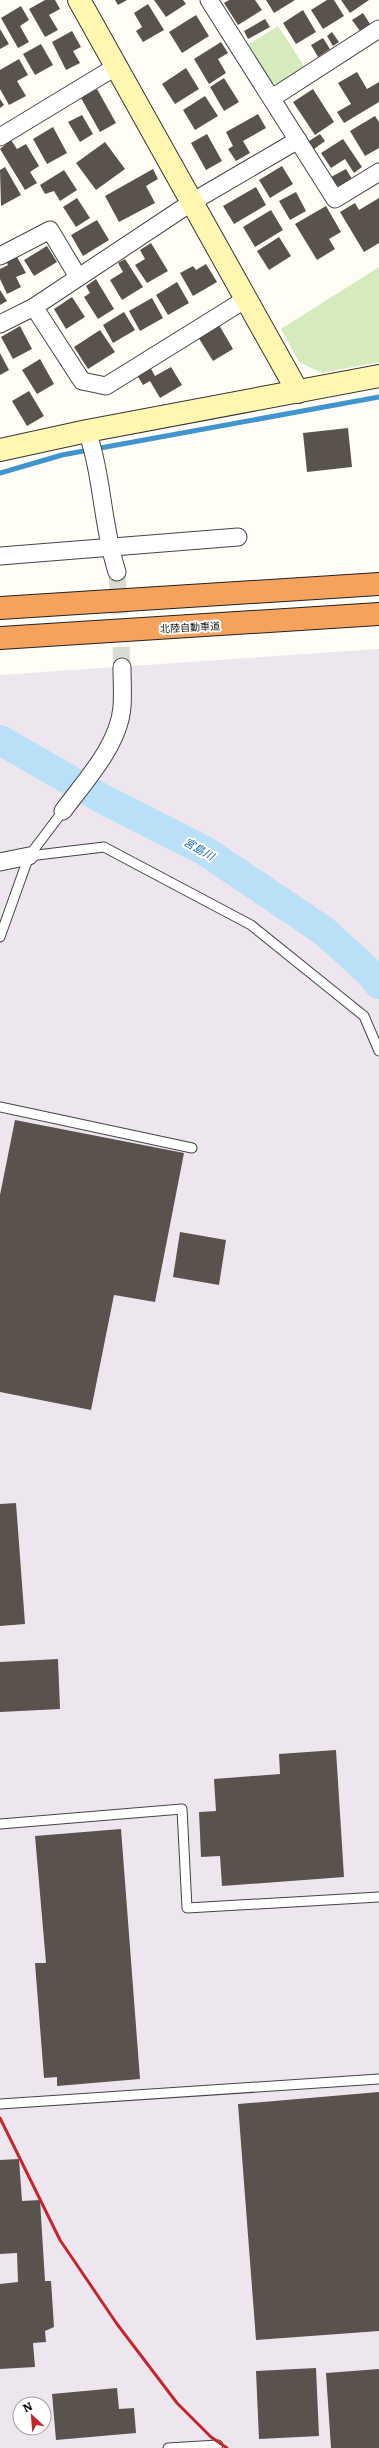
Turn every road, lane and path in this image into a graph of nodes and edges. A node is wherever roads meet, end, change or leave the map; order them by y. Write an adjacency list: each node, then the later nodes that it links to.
1 (79, 0): 4 (street)
2 (209, 0): 5 (street)
3 (379, 29): 5 (street)
4 (117, 66): 6 (street); 9 (street)
5 (272, 98): 7 (street)
6 (0, 136)
7 (298, 140): 8 (street); 9 (street)
8 (379, 172)
9 (192, 202): 11 (street); 12 (street)
10 (0, 256): 11 (street)
11 (78, 277): 13 (street)
12 (246, 299): 13 (street); 16 (street)
13 (34, 307): 14 (street)
14 (0, 324)
15 (379, 376): 16 (street)
16 (298, 392): 17 (street)
17 (86, 432): 18 (street); 20 (street)
18 (0, 450)
19 (238, 537): 20 (street)
20 (108, 546): 21 (street); 22 (street)
21 (0, 556)
22 (117, 572)
23 (379, 584): 24 (highway)
24 (0, 608)
25 (379, 614): 26 (highway, 北陸自動車道)
26 (0, 638)
27 (122, 667): 28 (street)
28 (63, 811): 29 (lane)
29 (30, 856): 30 (street); 31 (lane); 32 (lane)
30 (0, 862)
31 (0, 937)
32 (379, 1051)
33 (0, 1107): 34 (lane)
34 (192, 1148)
35 (0, 1824): 36 (lane)
36 (379, 1897)
37 (379, 2079): 38 (lane)
38 (0, 2104)
39 (218, 2445): 40 (lane)
40 (168, 2448)

